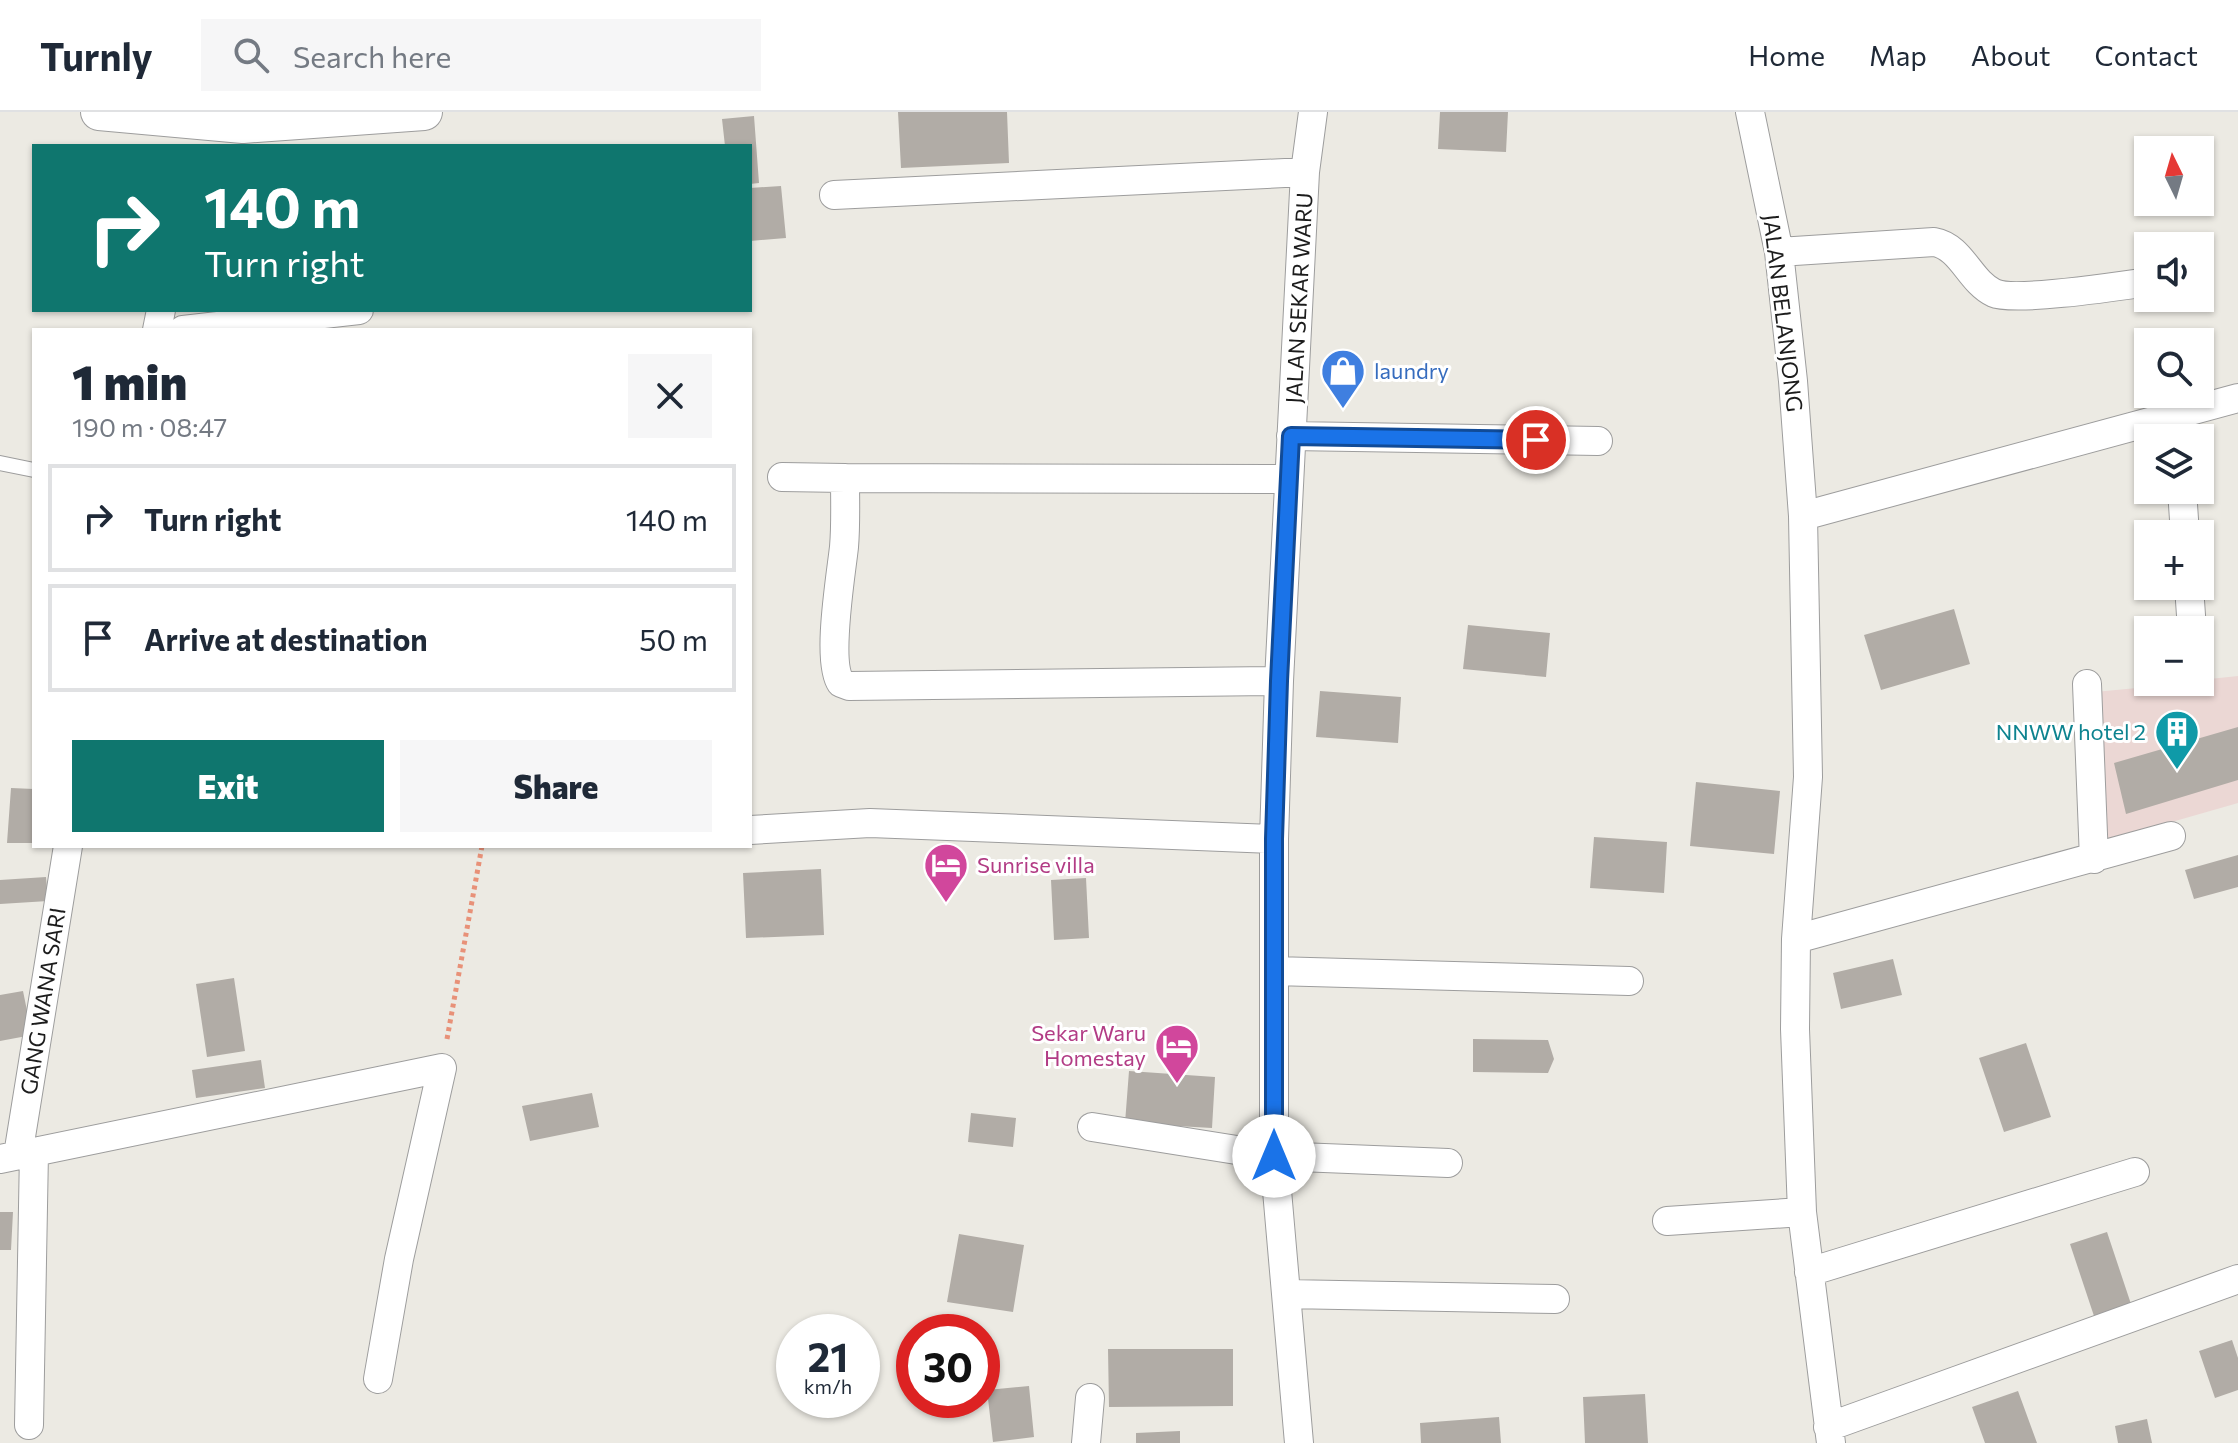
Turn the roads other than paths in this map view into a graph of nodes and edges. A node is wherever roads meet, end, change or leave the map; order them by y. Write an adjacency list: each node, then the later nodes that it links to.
1 (99, 112): 6 (street)
2 (424, 112): 5 (street)
3 (1313, 112): 7 (street, JALAN SEKAR WARU)
4 (1750, 112): 9 (street, JALAN BELANJONG)
5 (244, 118): 6 (street)
6 (200, 134)
7 (1305, 172): 8 (street); 15 (street, JALAN SEKAR WARU)
8 (834, 195)
9 (1779, 252): 10 (street); 23 (street, JALAN BELANJONG)
10 (2134, 284)
11 (341, 312): 12 (street)
12 (201, 328)
13 (2238, 398): 14 (street)
14 (2182, 424)
15 (1291, 436): 17 (street); 22 (street, JALAN SEKAR WARU)
16 (2134, 437): 23 (street)
17 (1598, 441)
18 (0, 463): 19 (lane)
19 (32, 470)
20 (782, 477): 21 (street)
21 (845, 478): 22 (street); 24 (street)
22 (1289, 479): 24 (street, JALAN SEKAR WARU)
23 (1803, 516): 31 (street, JALAN BELANJONG)
24 (1279, 681): 28 (street, JALAN SEKAR WARU)
25 (2087, 684): 30 (street)
26 (752, 830): 28 (street)
27 (2171, 836): 30 (street)
28 (1274, 839): 32 (street, JALAN SEKAR WARU)
29 (68, 848): 35 (street, GANG WANA SARI)
30 (2094, 859): 31 (street)
31 (1796, 939): 39 (street, JALAN BELANJONG)
32 (1274, 971): 33 (street); 36 (street, JALAN SEKAR WARU)
33 (1629, 981)
34 (1092, 1127): 36 (street)
35 (17, 1155): 45 (street); 47 (street, GANG WANA SARI)
36 (1274, 1156): 37 (street); 43 (street, JALAN SEKAR WARU)
37 (1448, 1163)
38 (2135, 1172): 41 (street)
39 (1802, 1212): 40 (street); 41 (street, JALAN BELANJONG)
40 (1667, 1221)
41 (1809, 1272): 48 (street, JALAN BELANJONG)
42 (2238, 1279): 48 (street)
43 (1286, 1294): 44 (street); 50 (street, JALAN SEKAR WARU)
44 (1555, 1299)
45 (378, 1379)
46 (1090, 1398): 49 (street)
47 (29, 1425)
48 (1830, 1435)
49 (1086, 1443)
50 (1299, 1443)

